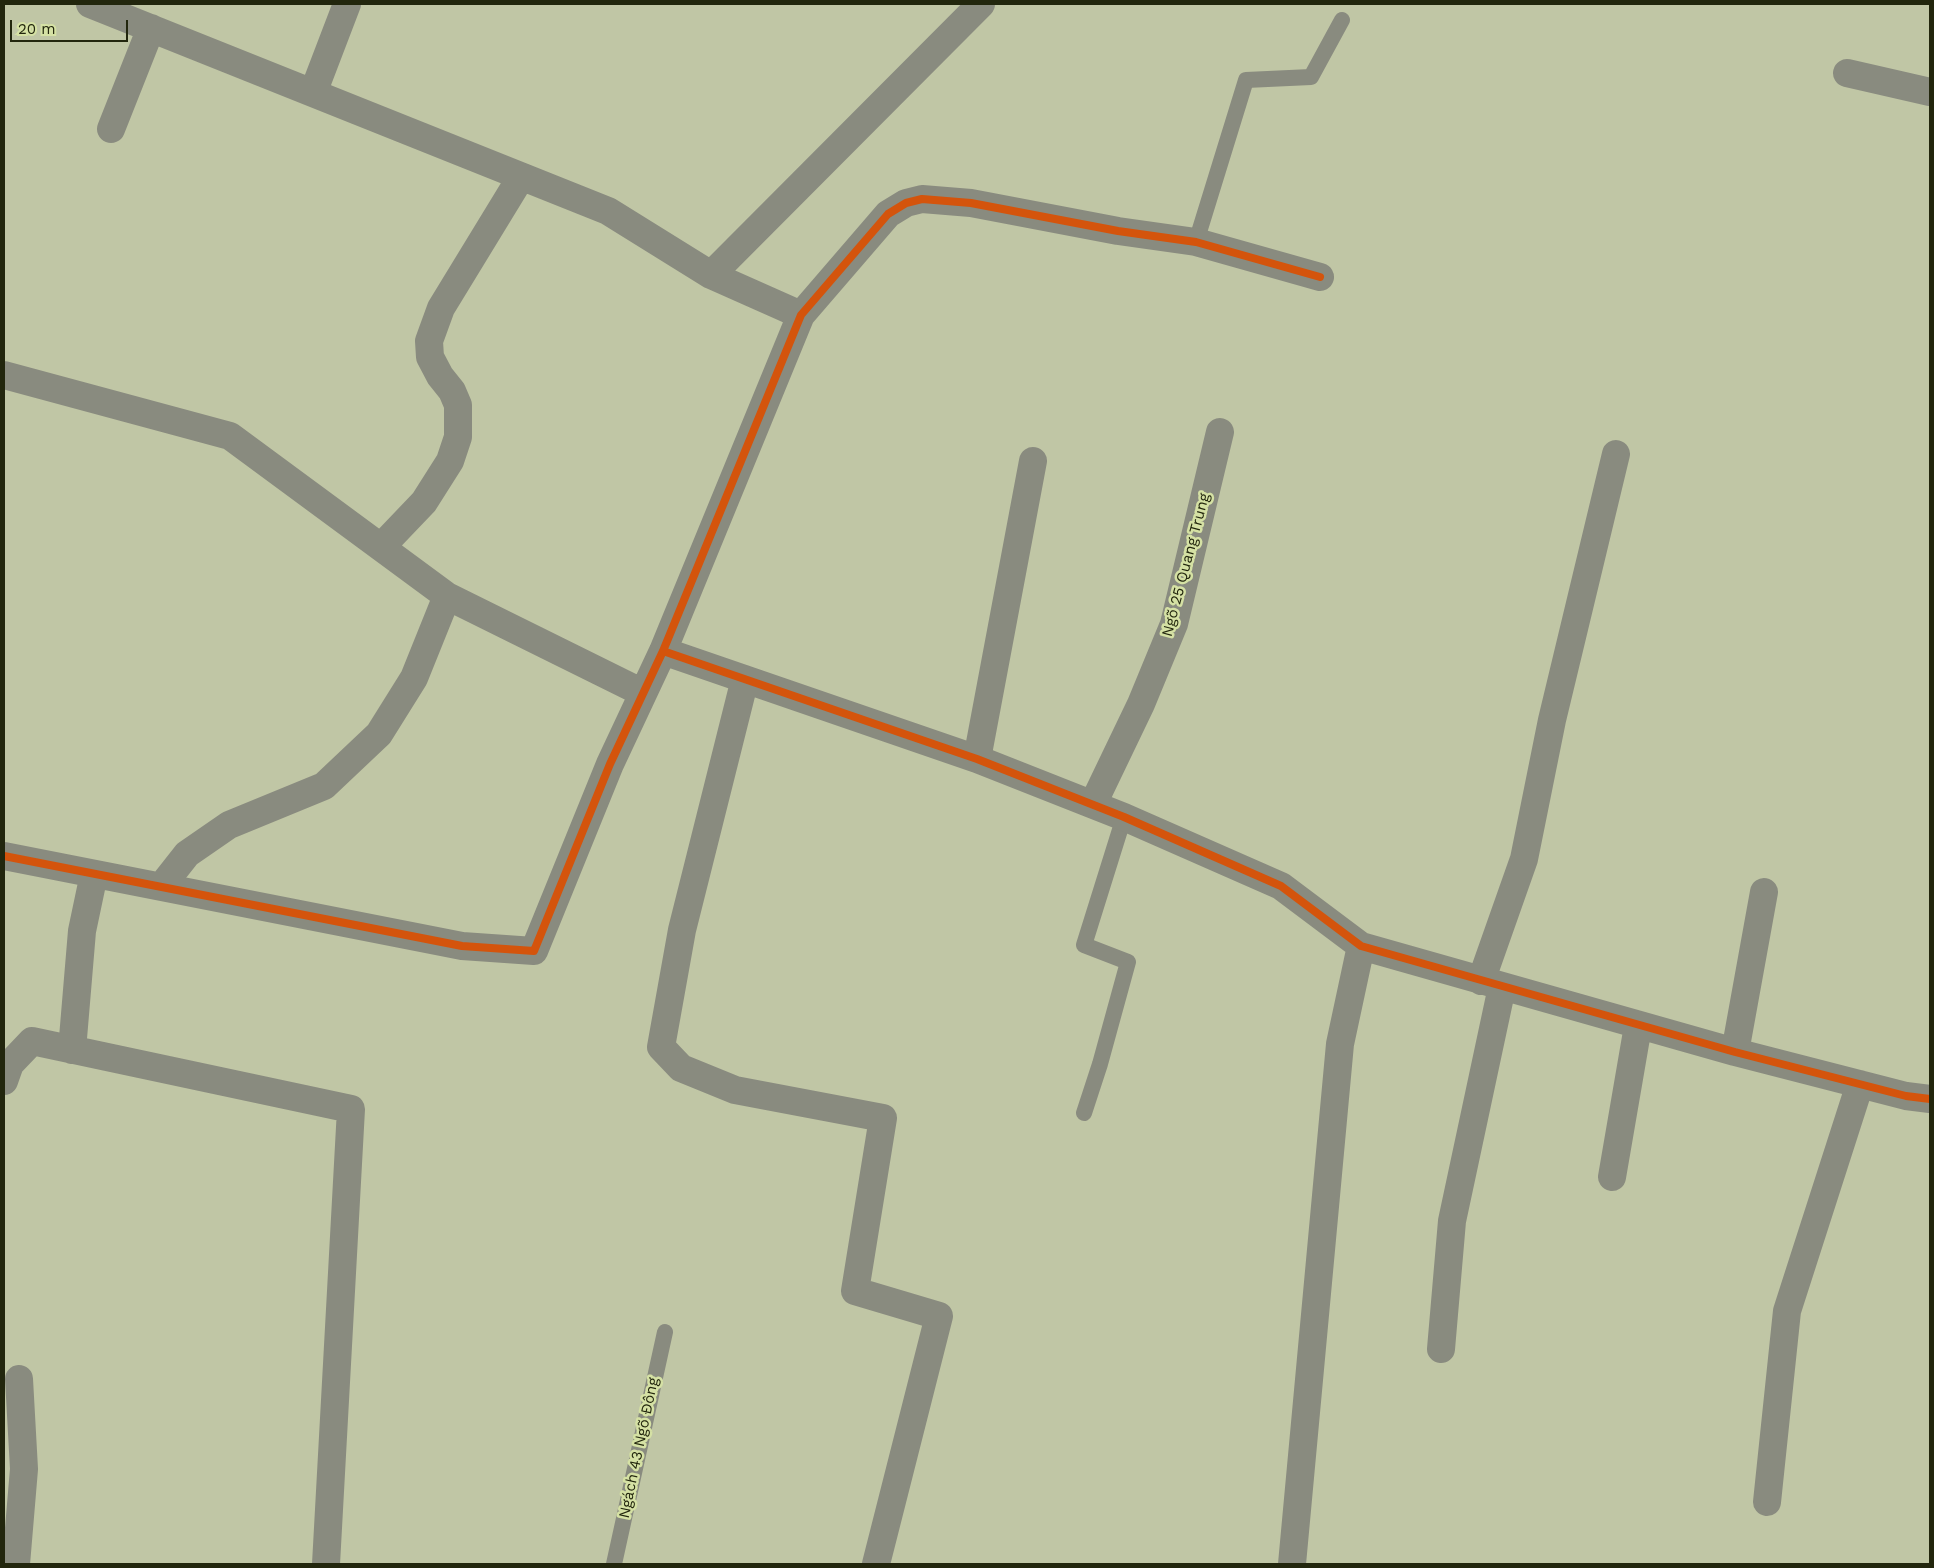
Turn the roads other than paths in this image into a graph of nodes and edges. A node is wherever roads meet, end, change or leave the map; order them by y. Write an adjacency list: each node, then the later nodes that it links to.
1 (90, 4): 5 (street)
2 (347, 4): 8 (street)
3 (981, 4): 12 (street)
4 (1342, 20): 11 (lane)
5 (151, 28): 8 (street); 9 (street)
6 (1847, 73): 7 (street)
7 (1930, 92)
8 (312, 93): 10 (street)
9 (111, 129)
10 (521, 177): 12 (street); 19 (street)
11 (1196, 242): 13 (street); 14 (street)
12 (711, 275): 14 (street)
13 (1320, 277)
14 (801, 315): 21 (street)
15 (4, 375): 19 (street)
16 (1220, 432): 25 (street, Ngõ 25 Quang Trung)
17 (1616, 454): 32 (street)
18 (1033, 460): 24 (street)
19 (381, 548): 20 (street)
20 (447, 596): 23 (street); 29 (street)
21 (663, 651): 22 (street); 23 (street)
22 (745, 679): 24 (street); 48 (street)
23 (643, 693): 29 (street)
24 (977, 759): 25 (street)
25 (1093, 804): 26 (street)
26 (1124, 817): 31 (street); 39 (lane)
27 (4, 856): 28 (street)
28 (94, 874): 29 (street); 34 (street)
29 (160, 887)
30 (1764, 892): 35 (street)
31 (1361, 946): 32 (street); 49 (street)
32 (1491, 984): 33 (street); 42 (street)
33 (1638, 1026): 35 (street); 40 (street)
34 (72, 1050): 36 (street); 46 (street)
35 (1735, 1052): 37 (street)
36 (4, 1080)
37 (1860, 1084): 38 (street); 44 (street)
38 (1930, 1099)
39 (1084, 1113)
40 (1612, 1177)
41 (665, 1332): 47 (lane, Ngách 43 Ngõ Đông)
42 (1440, 1349)
43 (19, 1379): 45 (street)
44 (1767, 1502)
45 (16, 1564)
46 (326, 1564)
47 (614, 1564)
48 (876, 1564)
49 (1292, 1564)

